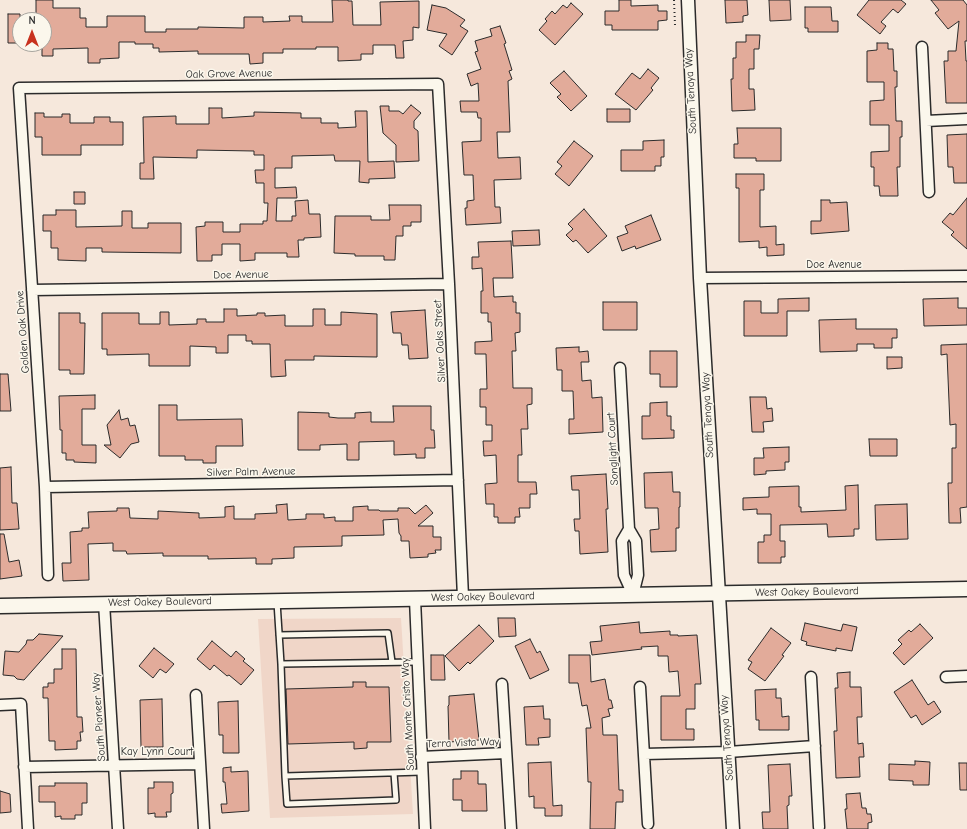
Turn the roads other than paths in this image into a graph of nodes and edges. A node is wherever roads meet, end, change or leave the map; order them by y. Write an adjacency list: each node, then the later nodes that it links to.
1 (688, 0): 9 (street, South Tenaya Way)
2 (922, 47): 6 (street)
3 (438, 84): 4 (street, Oak Grove Avenue); 10 (street, Silver Oaks Street)
4 (20, 88): 11 (street, Golden Oak Drive)
5 (967, 119): 6 (street)
6 (926, 121): 7 (street)
7 (929, 192)
8 (967, 276): 9 (street, Doe Avenue)
9 (700, 278): 20 (street, South Tenaya Way)
10 (449, 284): 11 (street, Doe Avenue); 13 (street, Silver Oaks Street)
11 (32, 290): 14 (street, Golden Oak Drive)
12 (620, 368): 15 (street, Songlight Court)
13 (458, 480): 14 (street, Silver Palm Avenue); 22 (street, Silver Oaks Street)
14 (45, 487): 18 (street, Golden Oak Drive)
15 (629, 529): 16 (street, Songlight Court); 17 (street, Songlight Court)
16 (637, 556): 17 (lane); 21 (street, Songlight Court)
17 (623, 557): 21 (street, Songlight Court)
18 (48, 575)
19 (967, 589): 20 (main road, West Oakey Boulevard)
20 (718, 594): 21 (main road, West Oakey Boulevard); 39 (street, South Tenaya Way)
21 (634, 595): 22 (main road, West Oakey Boulevard)
22 (463, 597): 23 (main road, West Oakey Boulevard)
23 (415, 599): 24 (main road, West Oakey Boulevard); 29 (street, South Monte Cristo Way)
24 (276, 601): 25 (main road, West Oakey Boulevard); 27 (lane)
25 (104, 603): 26 (main road, West Oakey Boulevard); 44 (street, South Pioneer Way)
26 (0, 606)
27 (279, 635): 28 (lane); 30 (lane)
28 (392, 662): 29 (lane); 30 (lane)
29 (417, 662): 42 (street, South Monte Cristo Way)
30 (281, 664): 48 (lane)
31 (967, 676): 33 (street)
32 (811, 677): 38 (street)
33 (946, 677)
34 (502, 684): 40 (street, Terra Vista Way)
35 (640, 687): 41 (street)
36 (196, 695): 43 (street, Kay Lynn Court)
37 (0, 705): 45 (street)
38 (815, 746): 39 (street); 50 (street)
39 (728, 752): 41 (street); 56 (street, South Tenaya Way)
40 (506, 753): 42 (street, Terra Vista Way); 55 (street, Terra Vista Way)
41 (644, 754): 49 (street)
42 (421, 757): 46 (street, South Monte Cristo Way)
43 (200, 764): 44 (street, Kay Lynn Court); 53 (street, Kay Lynn Court)
44 (114, 765): 45 (street, Kay Lynn Court); 52 (street, South Pioneer Way)
45 (24, 767): 51 (street)
46 (422, 772): 47 (lane); 54 (street, South Monte Cristo Way)
47 (394, 773): 48 (lane); 48 (lane)
48 (285, 776)
49 (648, 824)
50 (819, 826)
51 (28, 829)
52 (118, 829)
53 (204, 829)
54 (425, 829)
55 (511, 829)
56 (732, 829)

